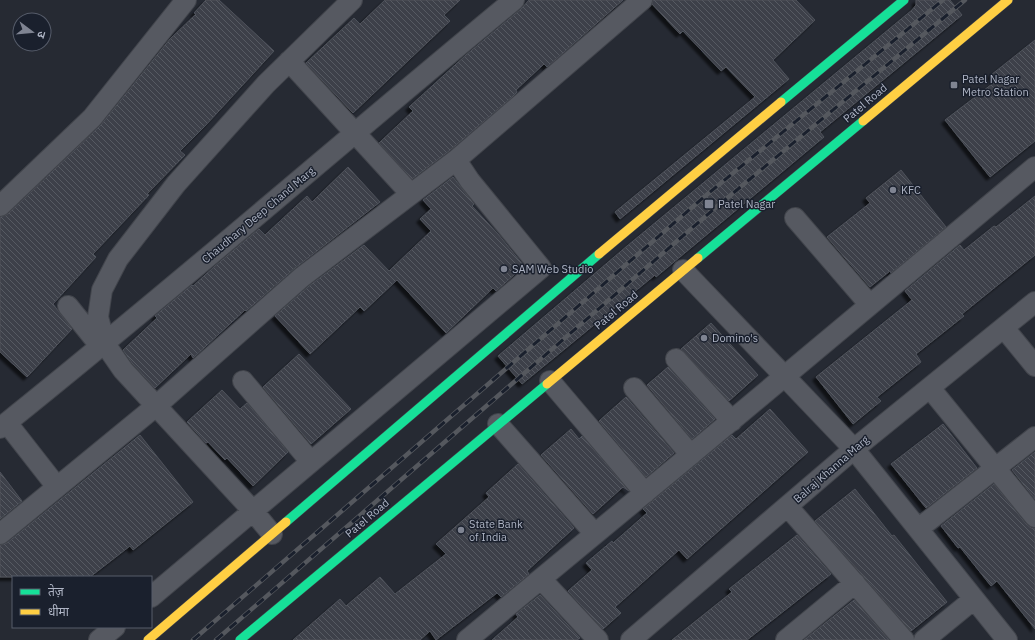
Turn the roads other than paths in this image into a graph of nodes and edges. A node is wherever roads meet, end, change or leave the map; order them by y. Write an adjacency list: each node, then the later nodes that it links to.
1 (186, 0): 12 (street)
2 (352, 0): 7 (street)
3 (514, 0): 8 (street, Chaudhary Deep Chand Marg)
4 (642, 0): 9 (street)
5 (904, 0): 43 (main road)
6 (1008, 0): 14 (main road, Patel Road)
7 (289, 61): 8 (street); 19 (street)
8 (354, 133): 11 (street); 19 (street, Chaudhary Deep Chand Marg)
9 (456, 160): 11 (street); 34 (street)
10 (1035, 167): 16 (street)
11 (410, 193): 27 (street)
12 (0, 206)
13 (794, 218): 16 (street)
14 (683, 270): 22 (street); 24 (main road, Patel Road)
15 (1035, 302): 18 (street, Balraj Khanna Marg)
16 (870, 305): 22 (street)
17 (68, 306): 19 (street)
18 (1004, 328): 21 (street); 26 (street, Balraj Khanna Marg)
19 (103, 346): 27 (street); 30 (street, Chaudhary Deep Chand Marg)
20 (676, 359): 28 (street)
21 (1035, 366)
22 (785, 376): 28 (street); 32 (street)
23 (243, 380): 34 (street)
24 (550, 381): 29 (main road, Patel Road); 37 (street)
25 (634, 388): 33 (street)
26 (930, 388): 32 (street, Balraj Khanna Marg); 35 (street)
27 (156, 406): 36 (street); 39 (street)
28 (732, 421): 33 (street)
29 (498, 424): 44 (street); 52 (main road, Patel Road)
30 (3, 426): 36 (street)
31 (1035, 437): 35 (street)
32 (854, 449): 38 (street, Balraj Khanna Marg); 41 (street)
33 (691, 454): 37 (street)
34 (312, 462): 39 (street)
35 (996, 469): 40 (street); 41 (street)
36 (57, 487): 42 (street)
37 (645, 493): 44 (street)
38 (788, 507): 46 (street); 55 (street, Balraj Khanna Marg)
39 (253, 511): 43 (street); 47 (street)
40 (1035, 517)
41 (918, 529): 48 (street)
42 (0, 534)
43 (272, 534): 51 (main road)
44 (595, 534): 45 (street)
45 (540, 579): 53 (street); 54 (street)
46 (855, 584): 56 (street); 57 (street)
47 (152, 596)
48 (974, 599): 58 (street); 59 (street)
49 (114, 628): 50 (street)
50 (99, 640)
51 (148, 640)
52 (240, 640)
53 (467, 640)
54 (598, 640)
55 (631, 640)
56 (786, 640)
57 (904, 640)
58 (924, 640)
59 (1007, 640)

